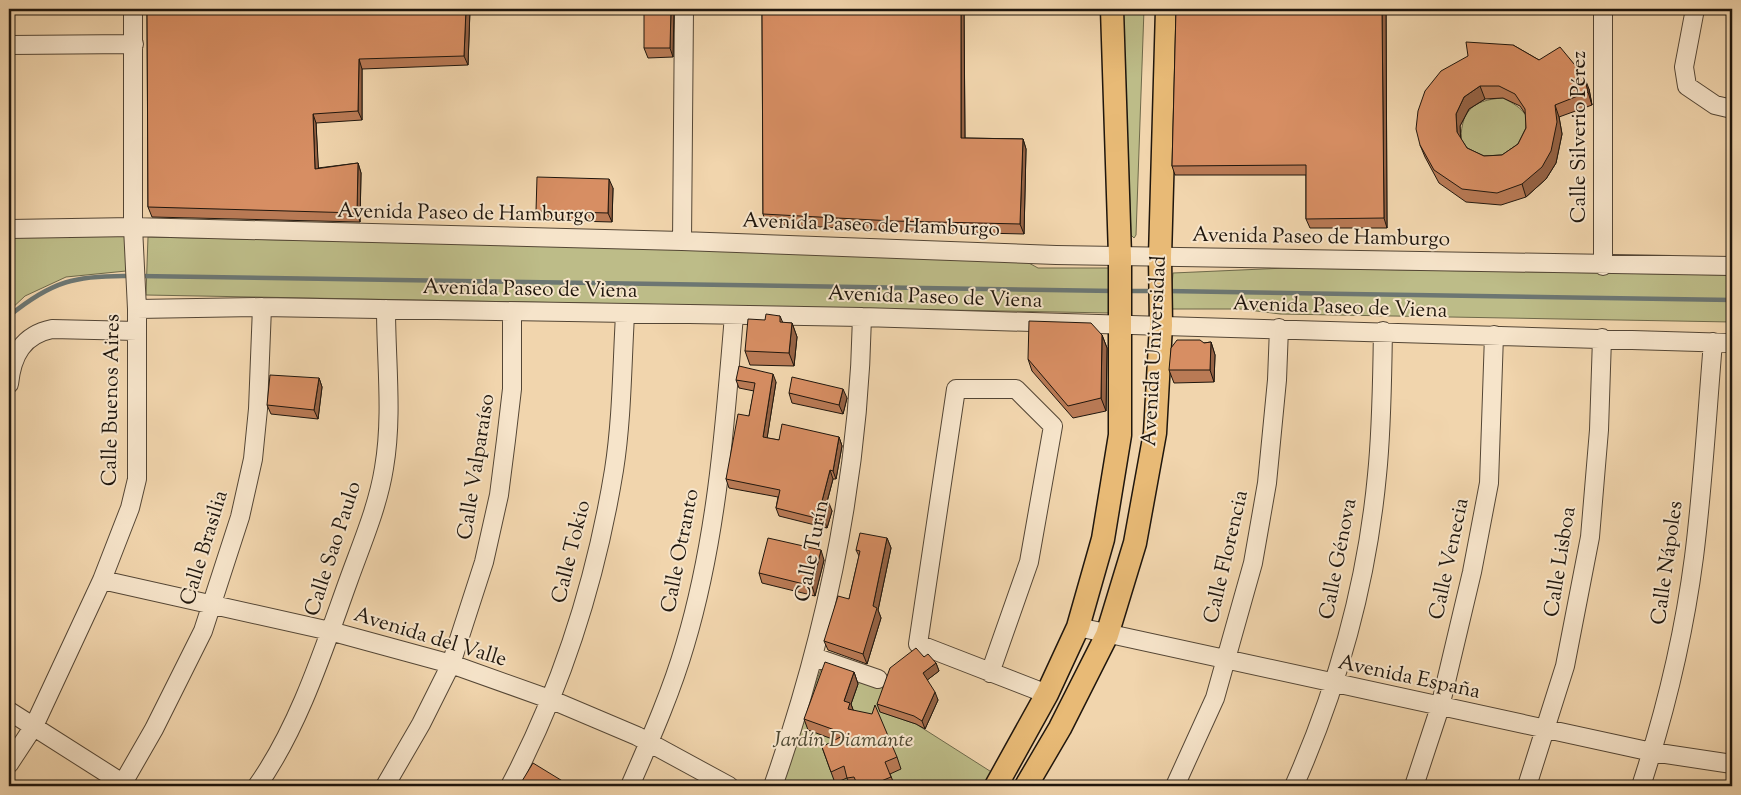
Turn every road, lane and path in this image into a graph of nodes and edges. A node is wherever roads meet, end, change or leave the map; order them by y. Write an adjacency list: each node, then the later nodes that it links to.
1 (133, 9): 7 (street, Calle Buenos Aires)
2 (684, 9): 12 (street)
3 (1112, 9): 13 (main road, Avenida Universidad)
4 (1167, 9): 14 (main road, Avenida Universidad)
5 (1602, 9): 15 (street, Calle Silverio Pérez)
6 (1695, 9): 9 (street)
7 (134, 44): 8 (street); 10 (street, Calle Buenos Aires)
8 (9, 45)
9 (1732, 109)
10 (133, 227): 11 (street, Avenida Paseo de Hamburgo); 12 (street, Avenida Paseo de Hamburgo); 18 (street, Calle Buenos Aires)
11 (9, 229)
12 (682, 242): 13 (street, Avenida Paseo de Hamburgo)
13 (1120, 265): 14 (street, Avenida Paseo de Hamburgo); 24 (main road, Avenida Universidad)
14 (1160, 266): 15 (street, Avenida Paseo de Hamburgo); 25 (main road, Avenida Universidad)
15 (1603, 266): 16 (street, Avenida Paseo de Hamburgo)
16 (1732, 266)
17 (262, 307): 18 (street, Avenida Paseo de Viena); 19 (street, Avenida Paseo de Viena); 35 (street, Calle Brasilia)
18 (137, 309): 27 (street, Calle Buenos Aires)
19 (386, 309): 20 (street, Avenida Paseo de Viena); 37 (street, Calle Sao Paulo)
20 (512, 312): 21 (street, Avenida Paseo de Viena); 41 (street, Calle Valparaíso)
21 (625, 315): 22 (street, Avenida Paseo de Viena); 46 (street, Calle Tokio)
22 (734, 315): 23 (street, Avenida Paseo de Viena); 51 (street, Calle Otranto)
23 (862, 317): 24 (street, Avenida Paseo de Viena); 39 (street, Calle Turín)
24 (1119, 317): 25 (street, Avenida Paseo de Viena); 36 (main road, Avenida Universidad)
25 (1160, 317): 26 (street, Avenida Paseo de Viena); 38 (main road, Avenida Universidad)
26 (1279, 328): 28 (street, Avenida Paseo de Viena); 40 (street, Calle Florencia)
27 (137, 331): 33 (street); 34 (street, Calle Buenos Aires)
28 (1383, 331): 29 (street, Avenida Paseo de Viena); 44 (street, Calle Génova)
29 (1494, 335): 30 (street, Avenida Paseo de Viena); 47 (street, Calle Venecia)
30 (1602, 338): 31 (street, Avenida Paseo de Viena); 50 (street, Calle Lisboa)
31 (1713, 342): 32 (street, Avenida Paseo de Viena); 52 (street, Calle Nápoles)
32 (1732, 343)
33 (9, 384)
34 (102, 580): 35 (street, Avenida del Valle); 49 (street, Calle Buenos Aires)
35 (213, 605): 37 (street, Avenida del Valle); 55 (street, Calle Brasilia)
36 (1078, 627): 38 (street, Avenida España); 45 (main road, Avenida Universidad)
37 (330, 632): 41 (street, Avenida del Valle); 56 (street, Calle Sao Paulo)
38 (1108, 635): 40 (street, Avenida España); 63 (main road, Avenida Universidad)
39 (814, 657): 43 (street); 61 (street, Calle Turín)
40 (1225, 661): 44 (street, Avenida España); 64 (street, Calle Florencia)
41 (451, 664): 46 (street, Avenida del Valle); 57 (street, Calle Valparaíso)
42 (990, 673): 42 (street); 45 (street)
43 (878, 679)
44 (1334, 685): 47 (street, Avenida España); 65 (street, Calle Génova)
45 (1046, 694): 62 (main road, Avenida Universidad)
46 (552, 700): 51 (street, Avenida del Valle); 58 (street, Calle Tokio)
47 (1440, 707): 50 (street, Avenida España); 66 (street, Calle Venecia)
48 (9, 711): 49 (street)
49 (34, 726): 53 (street, Calle Buenos Aires); 55 (street)
50 (1546, 730): 52 (street, Avenida España); 67 (street, Calle Lisboa)
51 (649, 742): 59 (street, Calle Otranto); 60 (street, Avenida del Valle)
52 (1652, 752): 54 (street, Avenida España); 68 (street, Calle Nápoles)
53 (9, 764)
54 (1732, 764)
55 (125, 784)
56 (257, 786)
57 (385, 786)
58 (510, 786)
59 (630, 786)
60 (729, 786)
61 (773, 786)
62 (996, 786)
63 (1026, 786)
64 (1175, 786)
65 (1294, 786)
66 (1414, 786)
67 (1527, 786)
68 (1641, 786)

